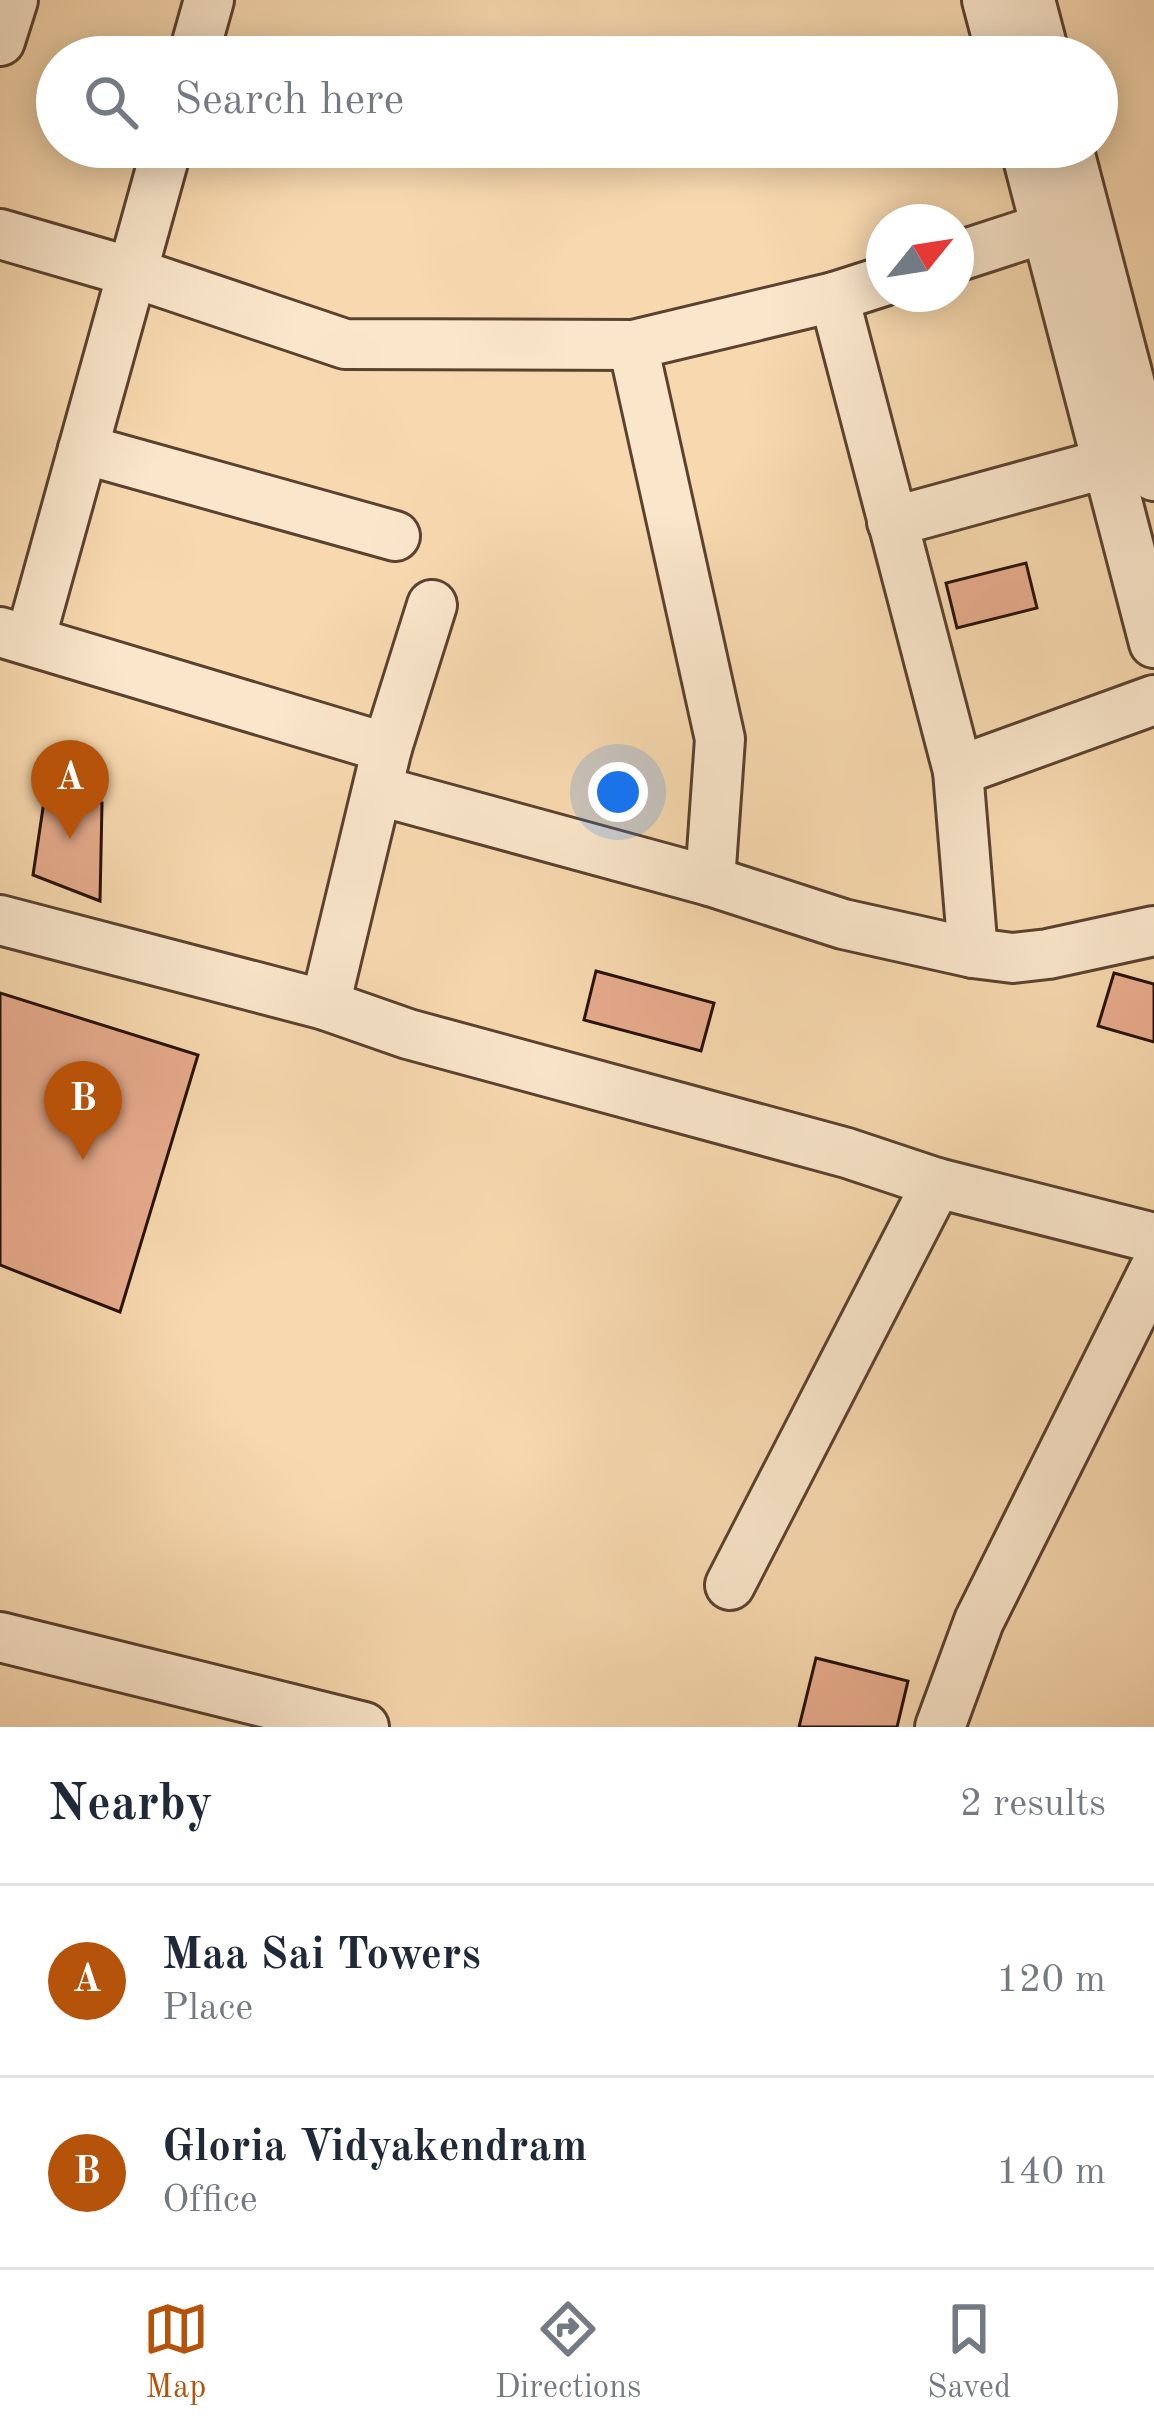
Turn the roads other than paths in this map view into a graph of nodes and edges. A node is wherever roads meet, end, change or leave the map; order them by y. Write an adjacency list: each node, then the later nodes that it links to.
1 (13, 0): 8 (street)
2 (209, 0): 5 (street)
3 (987, 0): 6 (street)
4 (1030, 0): 7 (street)
5 (199, 36)
6 (996, 36)
7 (1039, 36)
8 (0, 41)
9 (161, 168): 15 (street)
10 (1030, 168): 12 (street)
11 (1073, 168): 20 (street)
12 (1046, 228): 14 (street); 20 (street)
13 (0, 234): 15 (street)
14 (974, 251)
15 (131, 272): 18 (street); 19 (street)
16 (866, 287): 17 (street)
17 (834, 297): 18 (street); 21 (street)
18 (633, 345): 29 (street)
19 (82, 449): 22 (street); 24 (street)
20 (1136, 463): 21 (street); 25 (street)
21 (892, 522): 28 (street)
22 (394, 536)
23 (432, 605): 27 (street)
24 (15, 636): 27 (street)
25 (1154, 643)
26 (1154, 700): 28 (street)
27 (384, 769): 29 (street); 33 (street)
28 (958, 771): 32 (street)
29 (710, 880): 32 (street)
30 (0, 920): 33 (street)
31 (1154, 931): 32 (street)
32 (973, 953)
33 (325, 1005): 34 (street)
34 (937, 1183): 35 (street); 37 (street)
35 (1154, 1238)
36 (1154, 1270): 40 (street)
37 (730, 1585)
38 (0, 1637): 39 (street)
39 (364, 1727)
40 (940, 1727)

